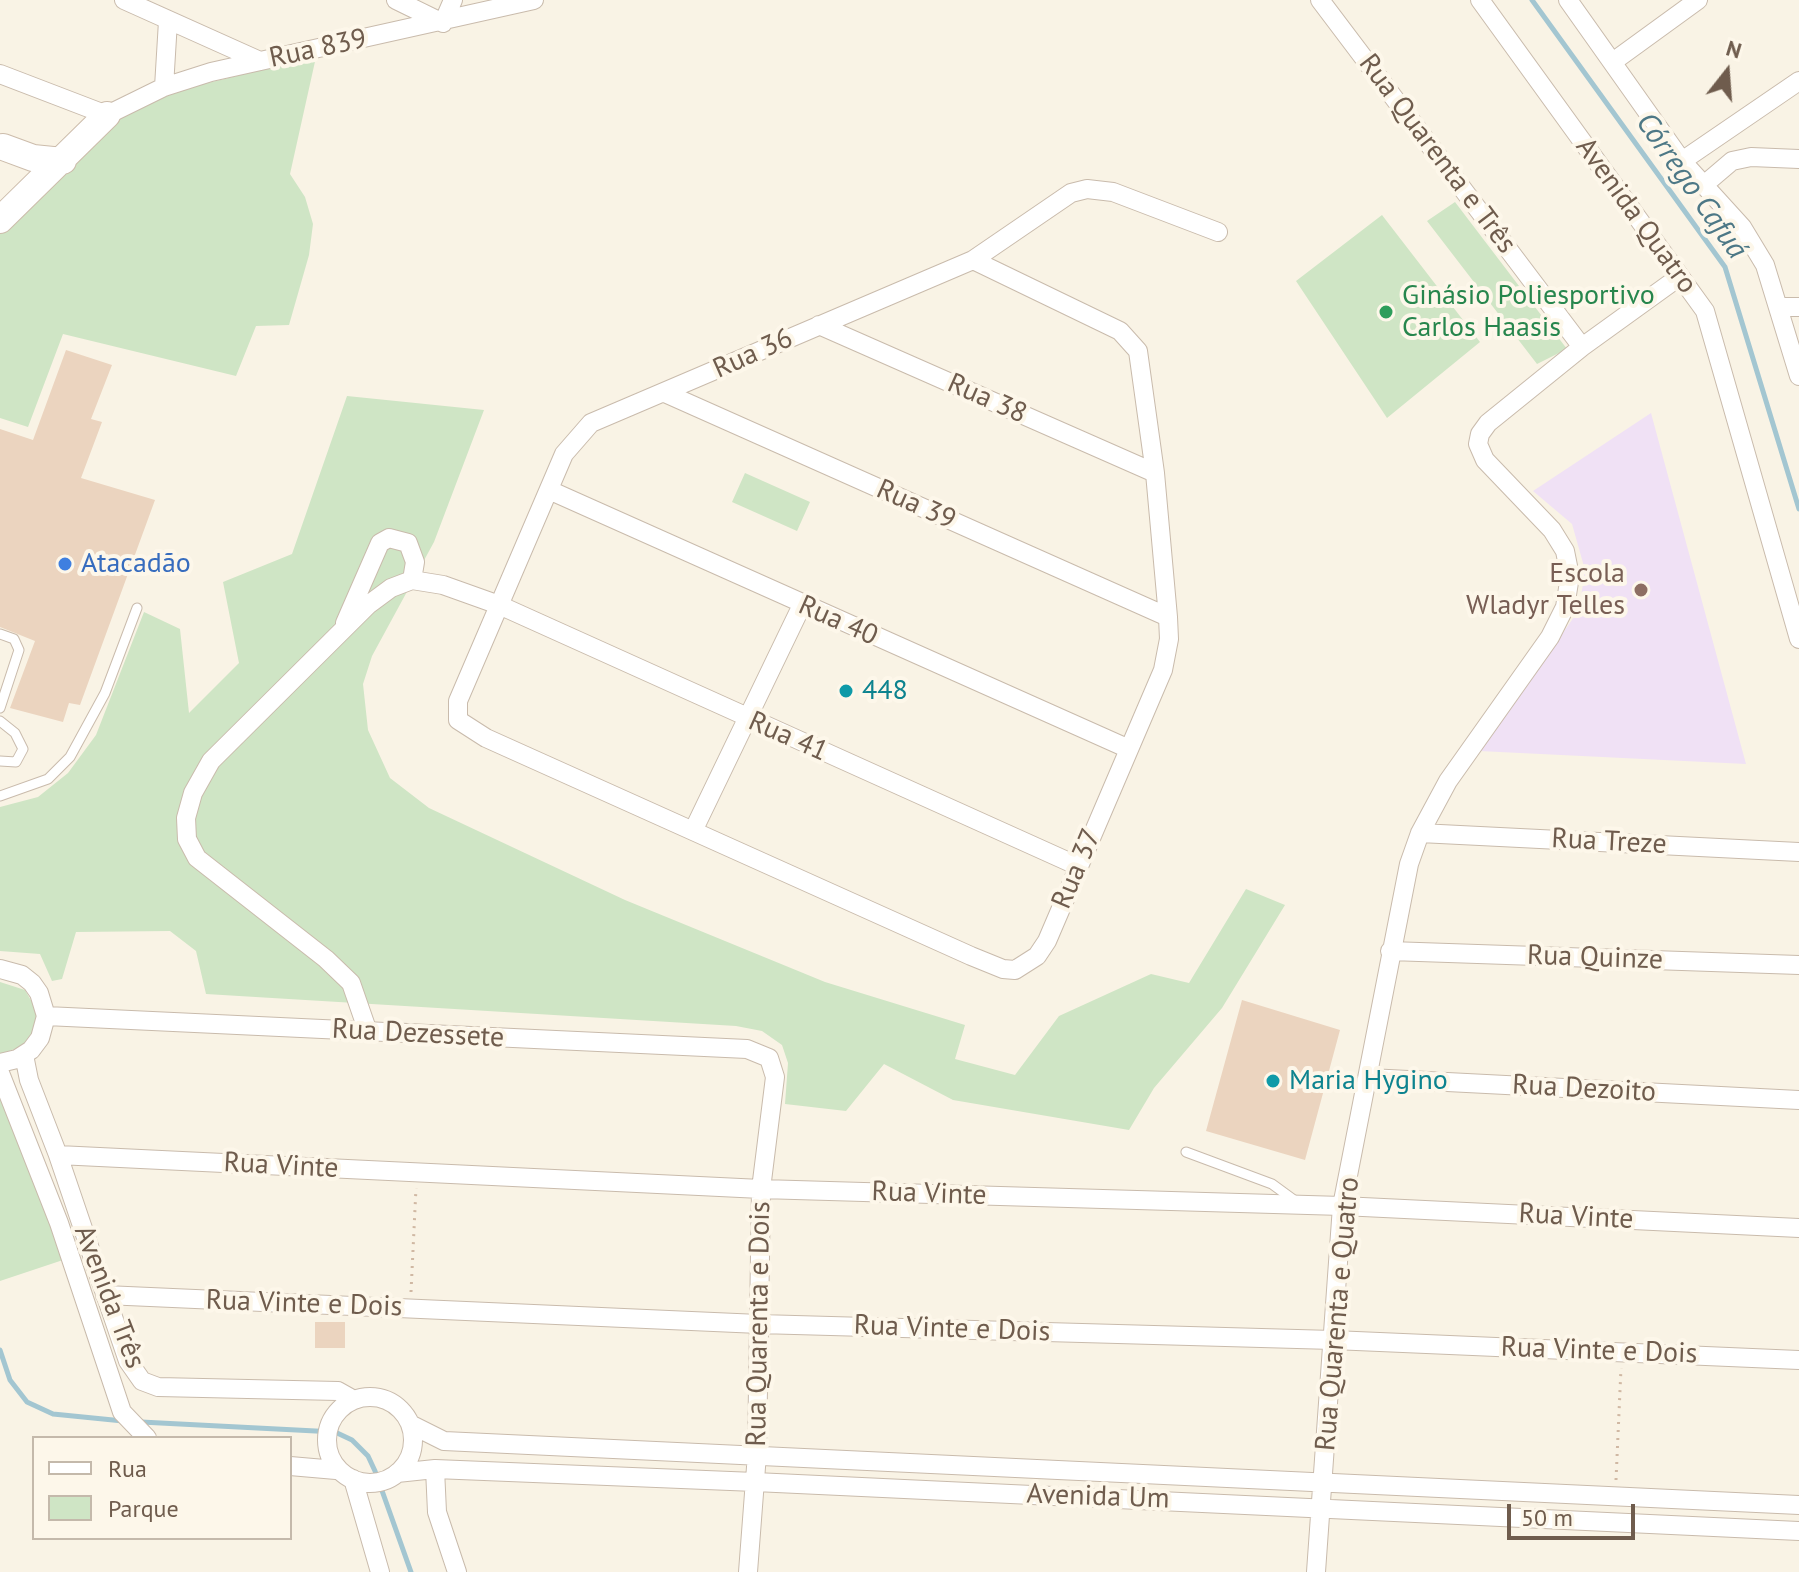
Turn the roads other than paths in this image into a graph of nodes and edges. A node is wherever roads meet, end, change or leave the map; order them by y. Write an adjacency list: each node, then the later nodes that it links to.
1 (124, 0): 9 (street)
2 (396, 0): 10 (street)
3 (453, 0): 10 (street)
4 (534, 0): 10 (street, Rua 839)
5 (1320, 0): 29 (street, Rua Quarenta e Três)
6 (1480, 0): 25 (street, Avenida Quatro)
7 (1568, 0): 12 (street)
8 (1698, 0): 12 (street)
9 (168, 21): 11 (street); 15 (street)
10 (443, 23): 11 (street, Rua 839)
11 (260, 61): 15 (street, Rua 839)
12 (1614, 61): 20 (street)
13 (0, 74): 16 (street)
14 (1799, 81): 20 (street)
15 (164, 87): 16 (street, Rua 839)
16 (107, 115): 19 (street)
17 (1, 145): 19 (street)
18 (1799, 159): 21 (street)
19 (63, 161): 22 (street)
20 (1682, 161): 21 (street)
21 (1705, 184): 26 (street)
22 (0, 220)
23 (1218, 232): 24 (street, Rua 36)
24 (973, 260): 28 (street, Rua 36); 32 (street, Rua 37)
25 (1679, 277): 29 (street, Rua Quarenta e Quatro); 41 (street, Avenida Quatro)
26 (1778, 307): 27 (street); 30 (street)
27 (1799, 307)
28 (819, 325): 31 (street, Rua 36); 32 (street, Rua 38)
29 (1582, 347): 52 (street, Rua Quarenta e Quatro)
30 (1799, 376)
31 (665, 393): 33 (street, Rua 36); 38 (street, Rua 39)
32 (1155, 473): 38 (street, Rua 37)
33 (549, 490): 35 (street, Rua 36); 36 (street, Rua 40)
34 (412, 580): 35 (street, Rua 41); 40 (street); 40 (street)
35 (499, 605): 45 (street, Rua 41); 47 (street, Rua 36)
36 (802, 605): 45 (street); 48 (street, Rua 40)
37 (137, 608): 50 (lane)
38 (1168, 617): 48 (street, Rua 37)
39 (0, 634): 43 (lane)
40 (340, 636): 59 (street)
41 (1799, 639)
42 (0, 673): 43 (lane)
43 (11, 677): 44 (lane)
44 (0, 708)
45 (747, 719): 51 (street); 54 (street, Rua 41)
46 (0, 721): 49 (lane)
47 (462, 725): 51 (street, Rua 37)
48 (1129, 749): 54 (street, Rua 37)
49 (0, 761)
50 (0, 796)
51 (694, 829): 54 (street, Rua 37)
52 (1420, 833): 53 (street, Rua Treze); 55 (street, Rua Quarenta e Quatro)
53 (1799, 852)
54 (1078, 866)
55 (1390, 951): 56 (street, Rua Quinze); 64 (street, Rua Quarenta e Quatro)
56 (1799, 965)
57 (0, 969): 58 (street)
58 (46, 1016): 59 (street, Rua Dezessete); 60 (street)
59 (368, 1032): 63 (street, Rua Dezessete)
60 (24, 1055): 61 (street); 67 (street, Avenida Três)
61 (0, 1063)
62 (0, 1073): 78 (street)
63 (775, 1077): 68 (street, Rua Quarenta e Dois)
64 (1369, 1078): 65 (street, Rua Dezoito); 70 (street, Rua Quarenta e Quatro)
65 (1799, 1100)
66 (1186, 1152): 69 (lane)
67 (58, 1155): 68 (street, Rua Vinte); 72 (street, Avenida Três)
68 (761, 1189): 69 (street, Rua Vinte); 73 (street, Rua Quarenta e Dois)
69 (1302, 1206): 70 (street, Rua Vinte)
70 (1342, 1206): 71 (street, Rua Vinte); 74 (street, Rua Quarenta e Quatro)
71 (1799, 1228)
72 (105, 1295): 73 (street, Rua Vinte e Dois); 76 (street, Avenida Três)
73 (759, 1324): 74 (street, Rua Vinte e Dois); 79 (street, Rua Quarenta e Dois)
74 (1333, 1340): 75 (street, Rua Vinte e Dois); 84 (street, Rua Quarenta e Quatro)
75 (1799, 1360)
76 (354, 1400): 77 (street); 83 (street)
77 (410, 1424): 79 (street, Avenida Um); 82 (street)
78 (141, 1434)
79 (757, 1454): 84 (street, Avenida Um); 85 (street, Rua Quarenta e Dois)
80 (292, 1466): 83 (street)
81 (435, 1469): 82 (street, Avenida Um); 85 (street, Avenida Um); 90 (street)
82 (397, 1473): 83 (street)
83 (344, 1474): 89 (street)
84 (1323, 1481): 86 (street, Avenida Um); 87 (street, Rua Quarenta e Quatro)
85 (755, 1482): 87 (street, Avenida Um); 91 (street, Rua Quarenta e Dois)
86 (1799, 1505)
87 (1321, 1507): 88 (street, Avenida Um); 92 (street, Rua Quarenta e Quatro)
88 (1799, 1531)
89 (380, 1572)
90 (457, 1572)
91 (748, 1572)
92 (1316, 1572)

